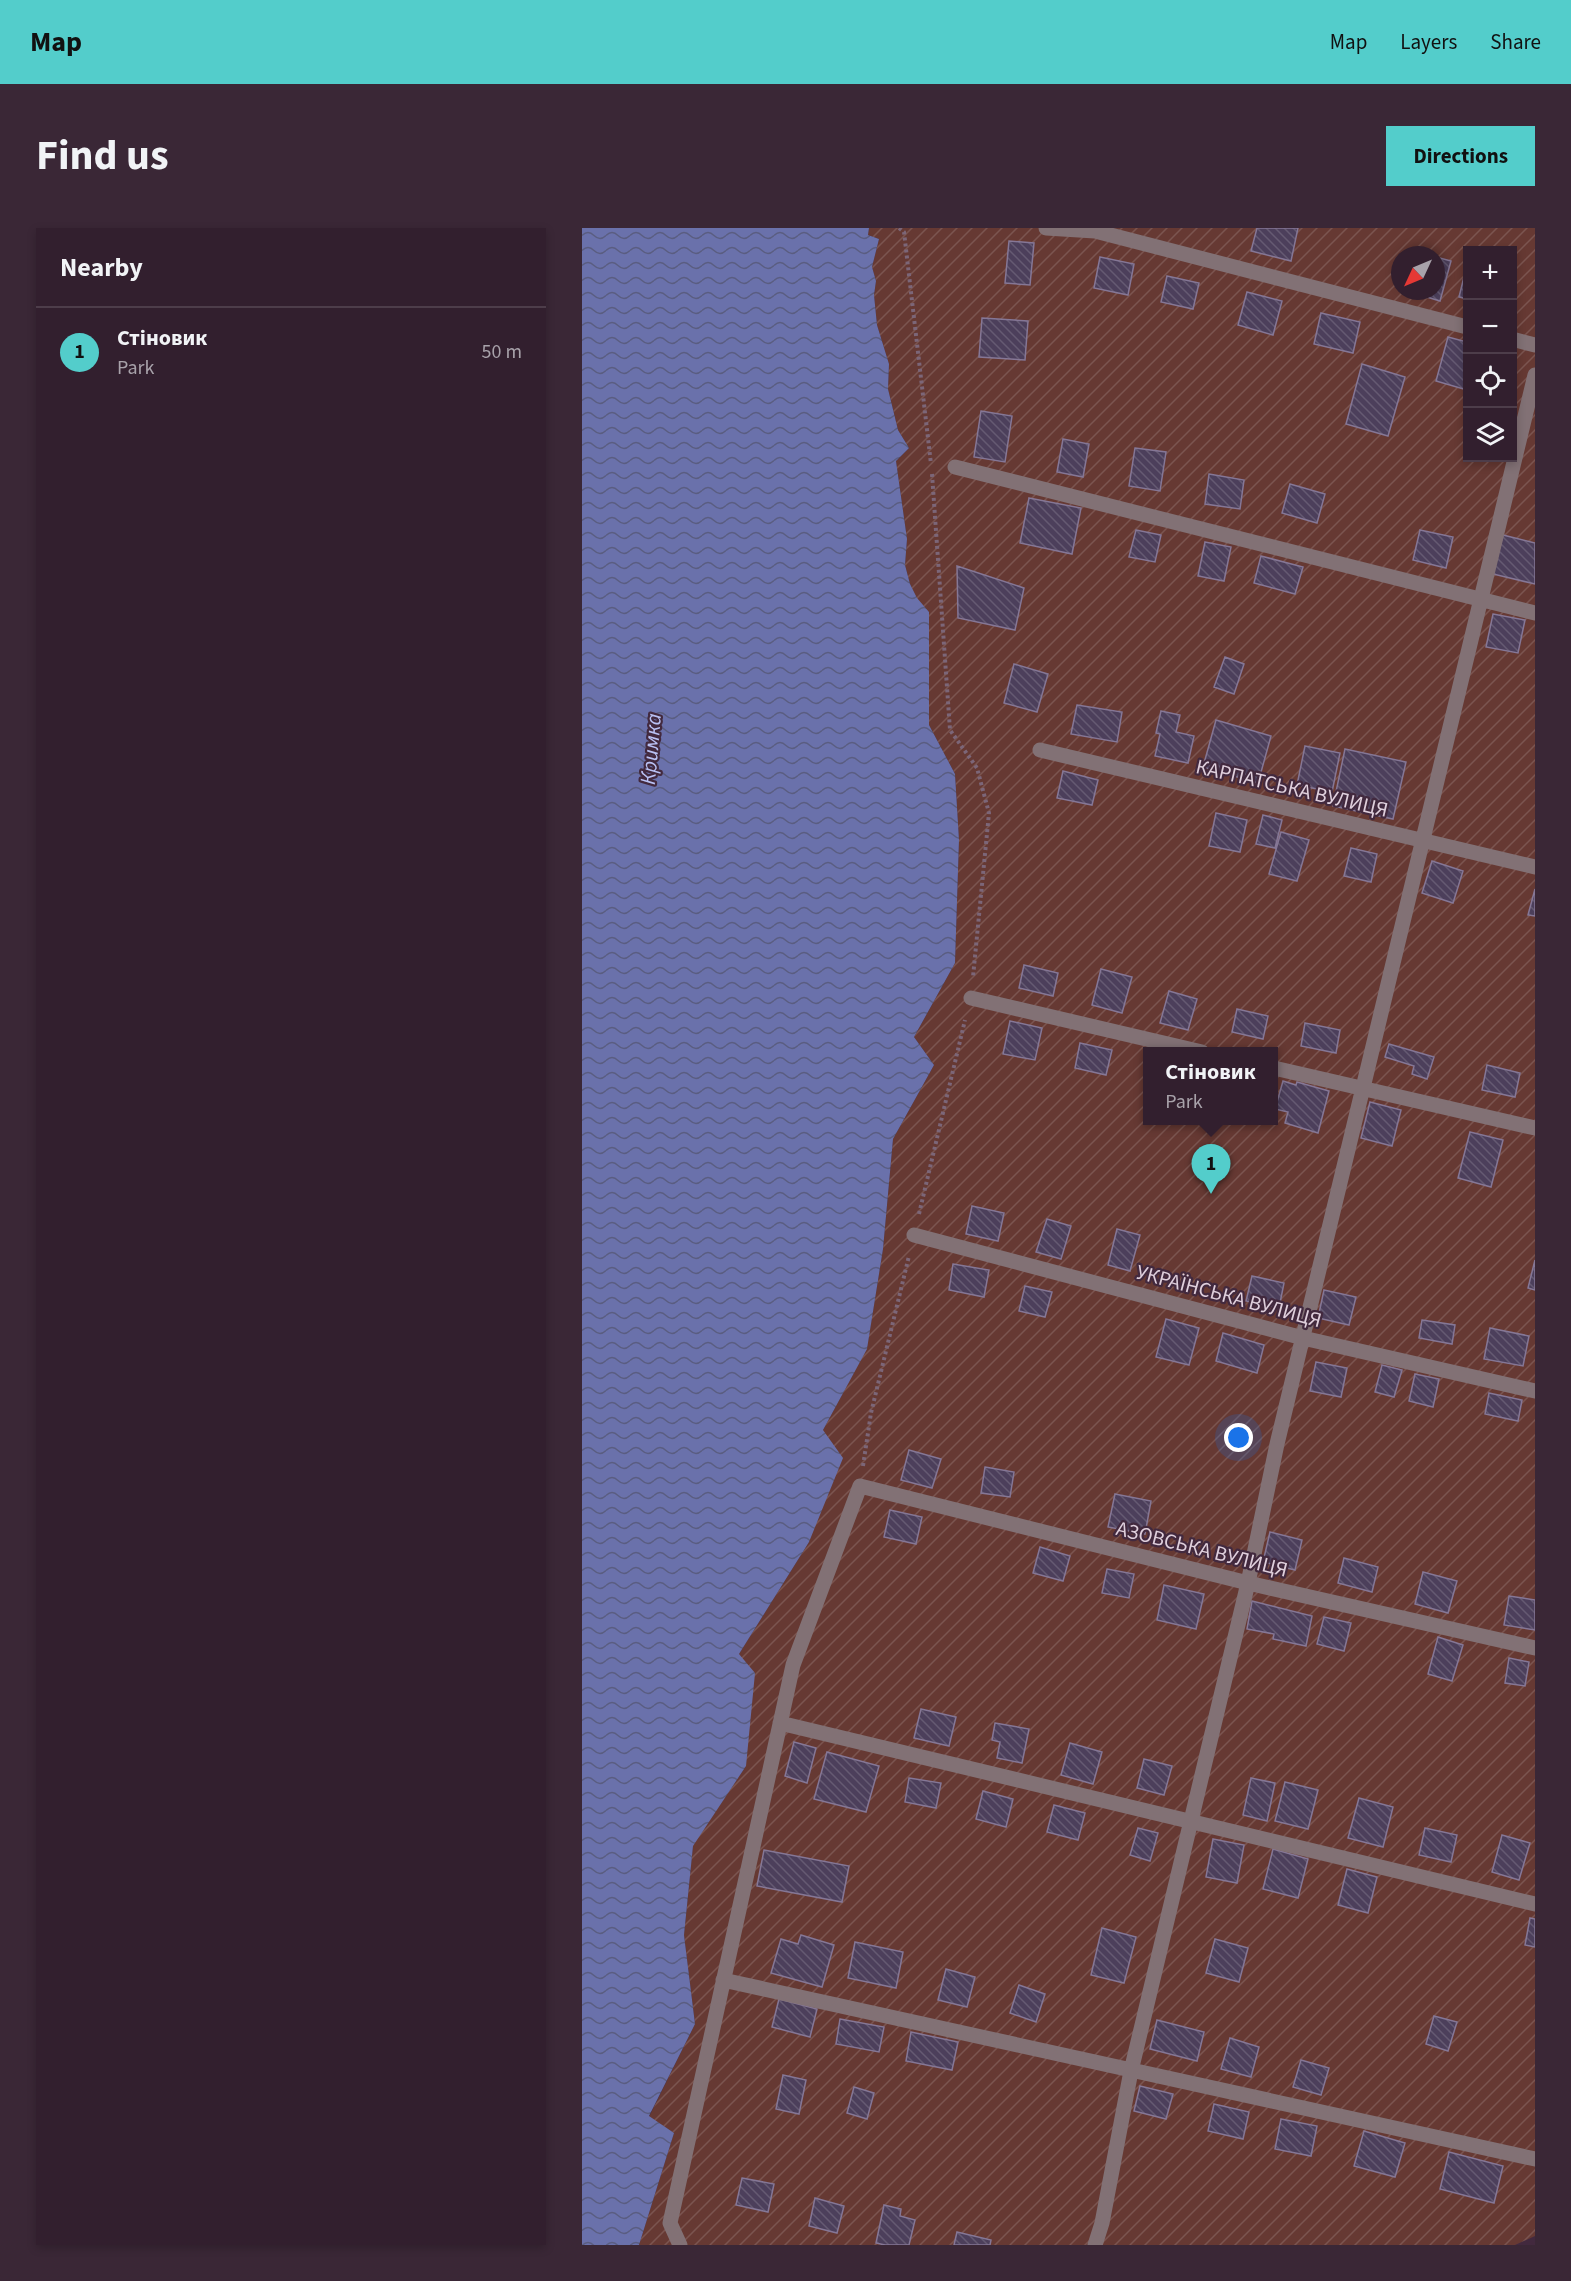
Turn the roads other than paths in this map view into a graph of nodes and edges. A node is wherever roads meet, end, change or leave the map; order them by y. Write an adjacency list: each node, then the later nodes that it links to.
1 (1046, 228): 2 (lane)
2 (1463, 326)
3 (1517, 340): 4 (lane)
4 (1535, 345)
5 (1535, 375): 7 (lane)
6 (955, 467): 7 (lane)
7 (1481, 600): 8 (lane); 10 (lane)
8 (1535, 613)
9 (1040, 750): 10 (lane, КАРПАТСЬКА ВУЛИЦЯ)
10 (1422, 840): 11 (lane, КАРПАТСЬКА ВУЛИЦЯ); 15 (lane)
11 (1535, 867)
12 (970, 998): 13 (lane)
13 (1181, 1047)
14 (1278, 1069): 15 (lane)
15 (1362, 1089): 16 (lane); 18 (lane)
16 (1535, 1128)
17 (914, 1235): 18 (lane, УКРАЇНСЬКА ВУЛИЦЯ)
18 (1303, 1338): 19 (lane, УКРАЇНСЬКА ВУЛИЦЯ); 20 (lane)
19 (1535, 1391)
20 (1248, 1583): 21 (lane, АЗОВСЬКА ВУЛИЦЯ); 22 (lane, АЗОВСЬКА ВУЛИЦЯ); 23 (lane)
21 (1535, 1648)
22 (780, 1723): 23 (lane); 25 (lane)
23 (1191, 1823): 24 (lane); 26 (lane)
24 (1535, 1904)
25 (723, 1980): 26 (lane); 28 (lane)
26 (1131, 2071): 27 (lane); 29 (lane)
27 (1535, 2159)
28 (680, 2245)
29 (1095, 2245)

